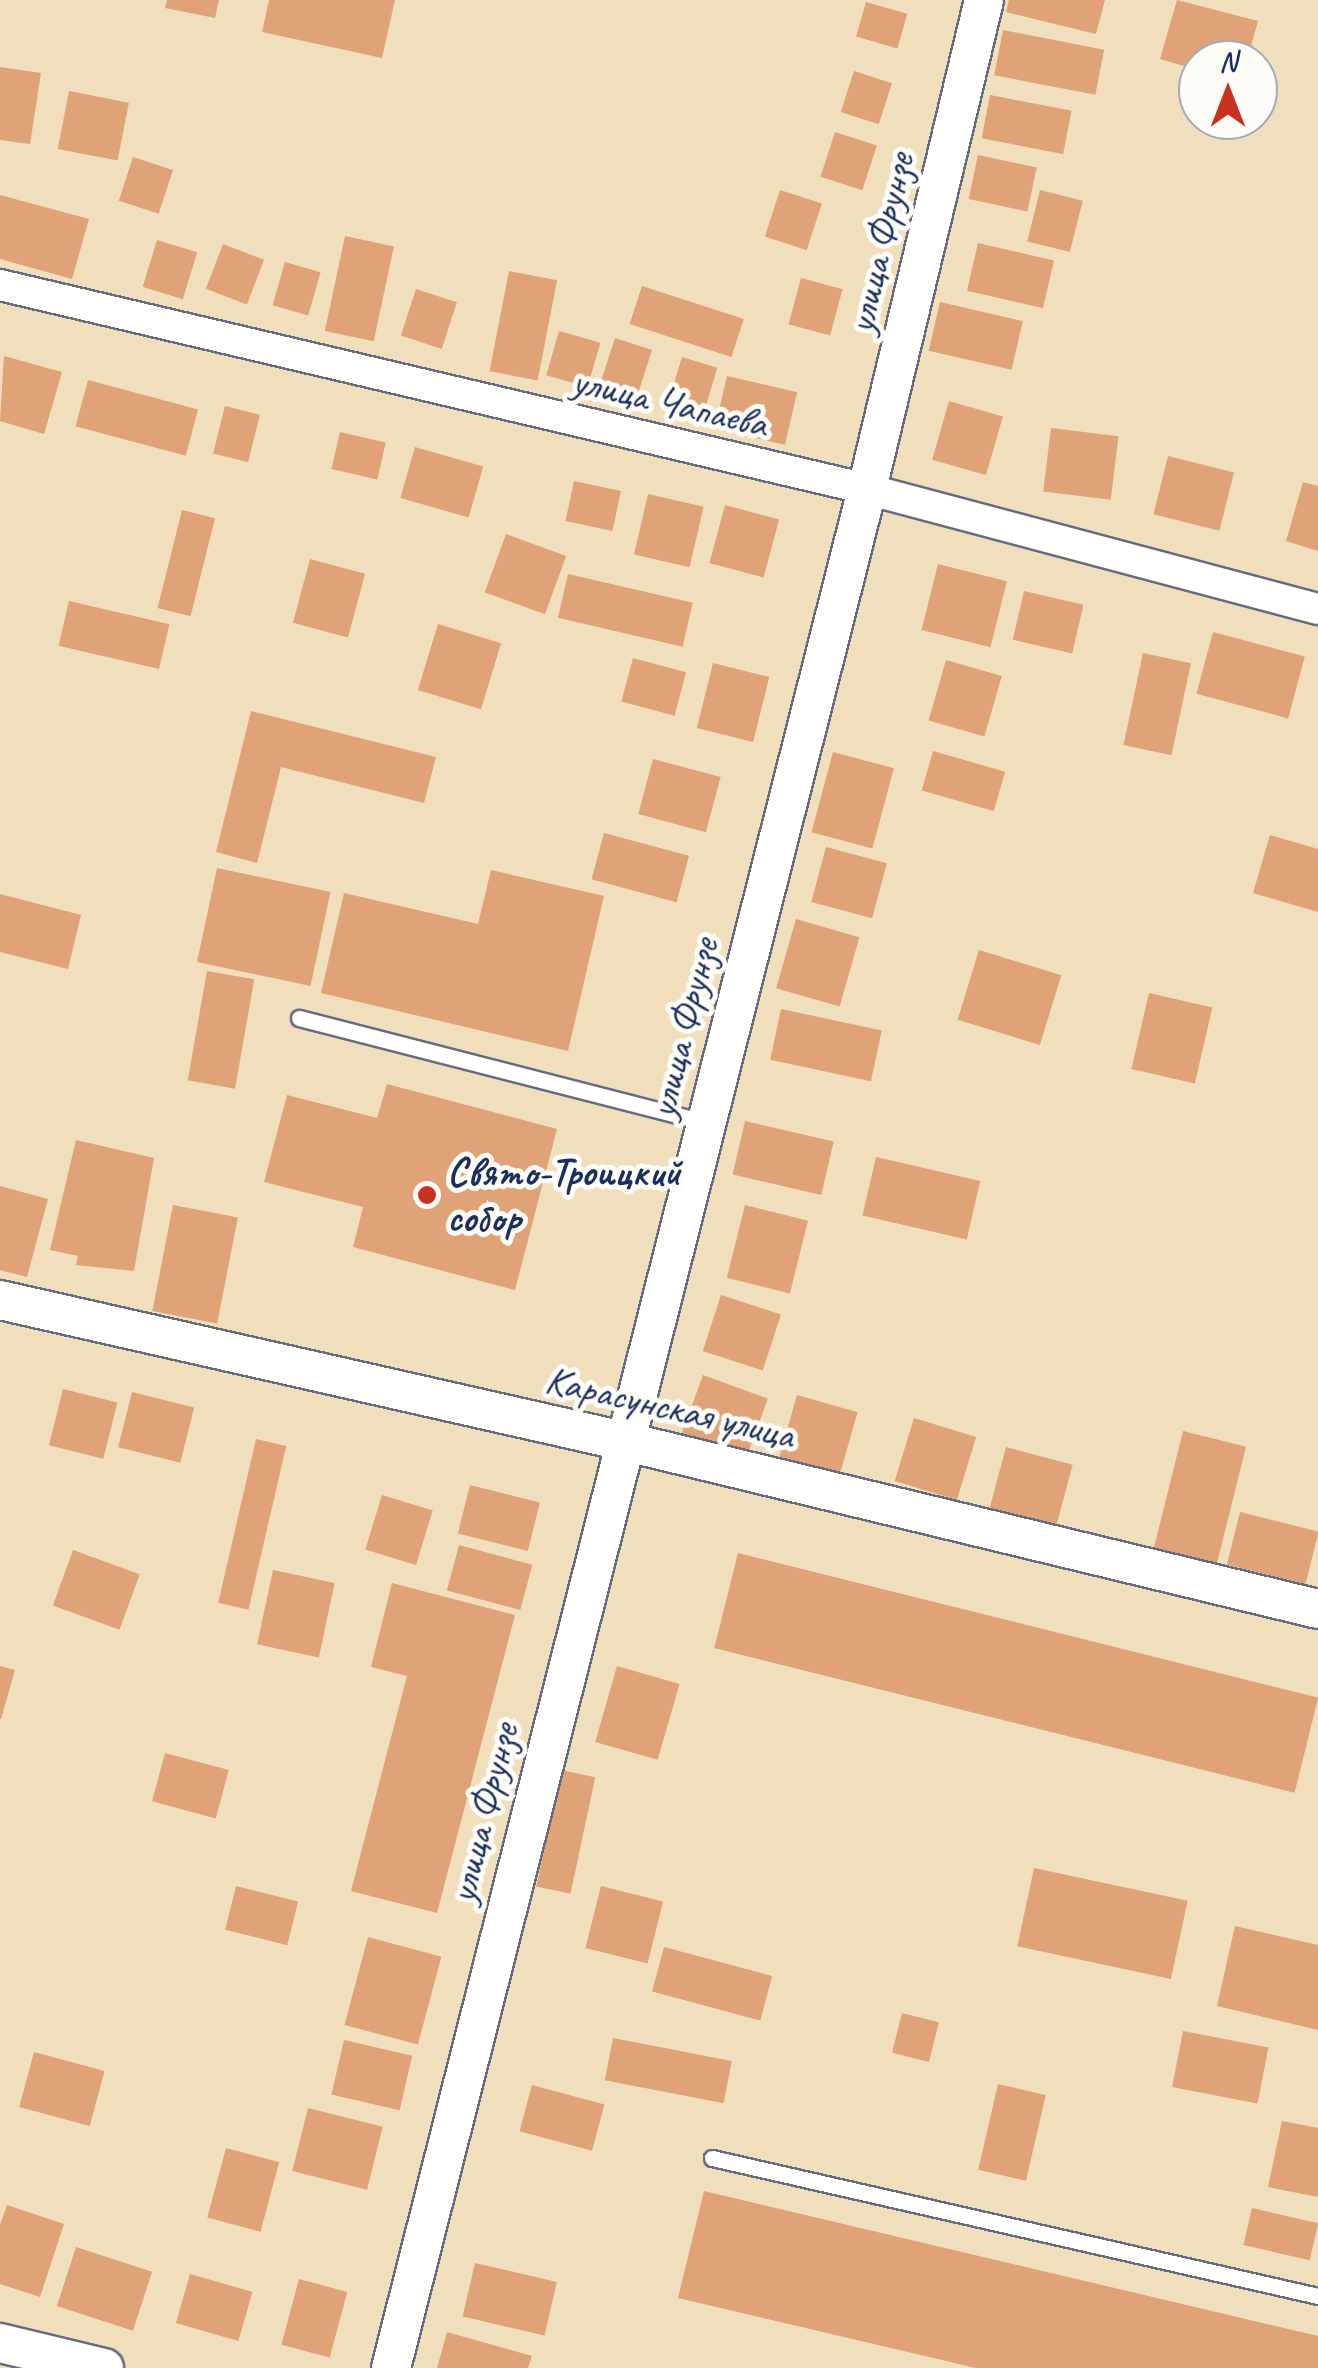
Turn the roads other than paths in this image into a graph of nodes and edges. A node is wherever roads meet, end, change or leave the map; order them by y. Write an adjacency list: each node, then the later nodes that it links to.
1 (984, 0): 3 (street, улица Фрунзе)
2 (0, 286): 3 (street, улица Чапаева)
3 (867, 489): 4 (street, улица Чапаева); 6 (street, улица Фрунзе)
4 (1318, 609)
5 (299, 1018): 6 (lane)
6 (705, 1122): 8 (street, улица Фрунзе)
7 (0, 1300): 8 (street, Карасунская улица)
8 (623, 1441): 9 (street, Карасунская улица); 14 (street, улица Фрунзе)
9 (1318, 1609)
10 (712, 2158): 11 (lane)
11 (1318, 2296)
12 (0, 2342): 13 (street)
13 (104, 2368)
14 (391, 2368)

